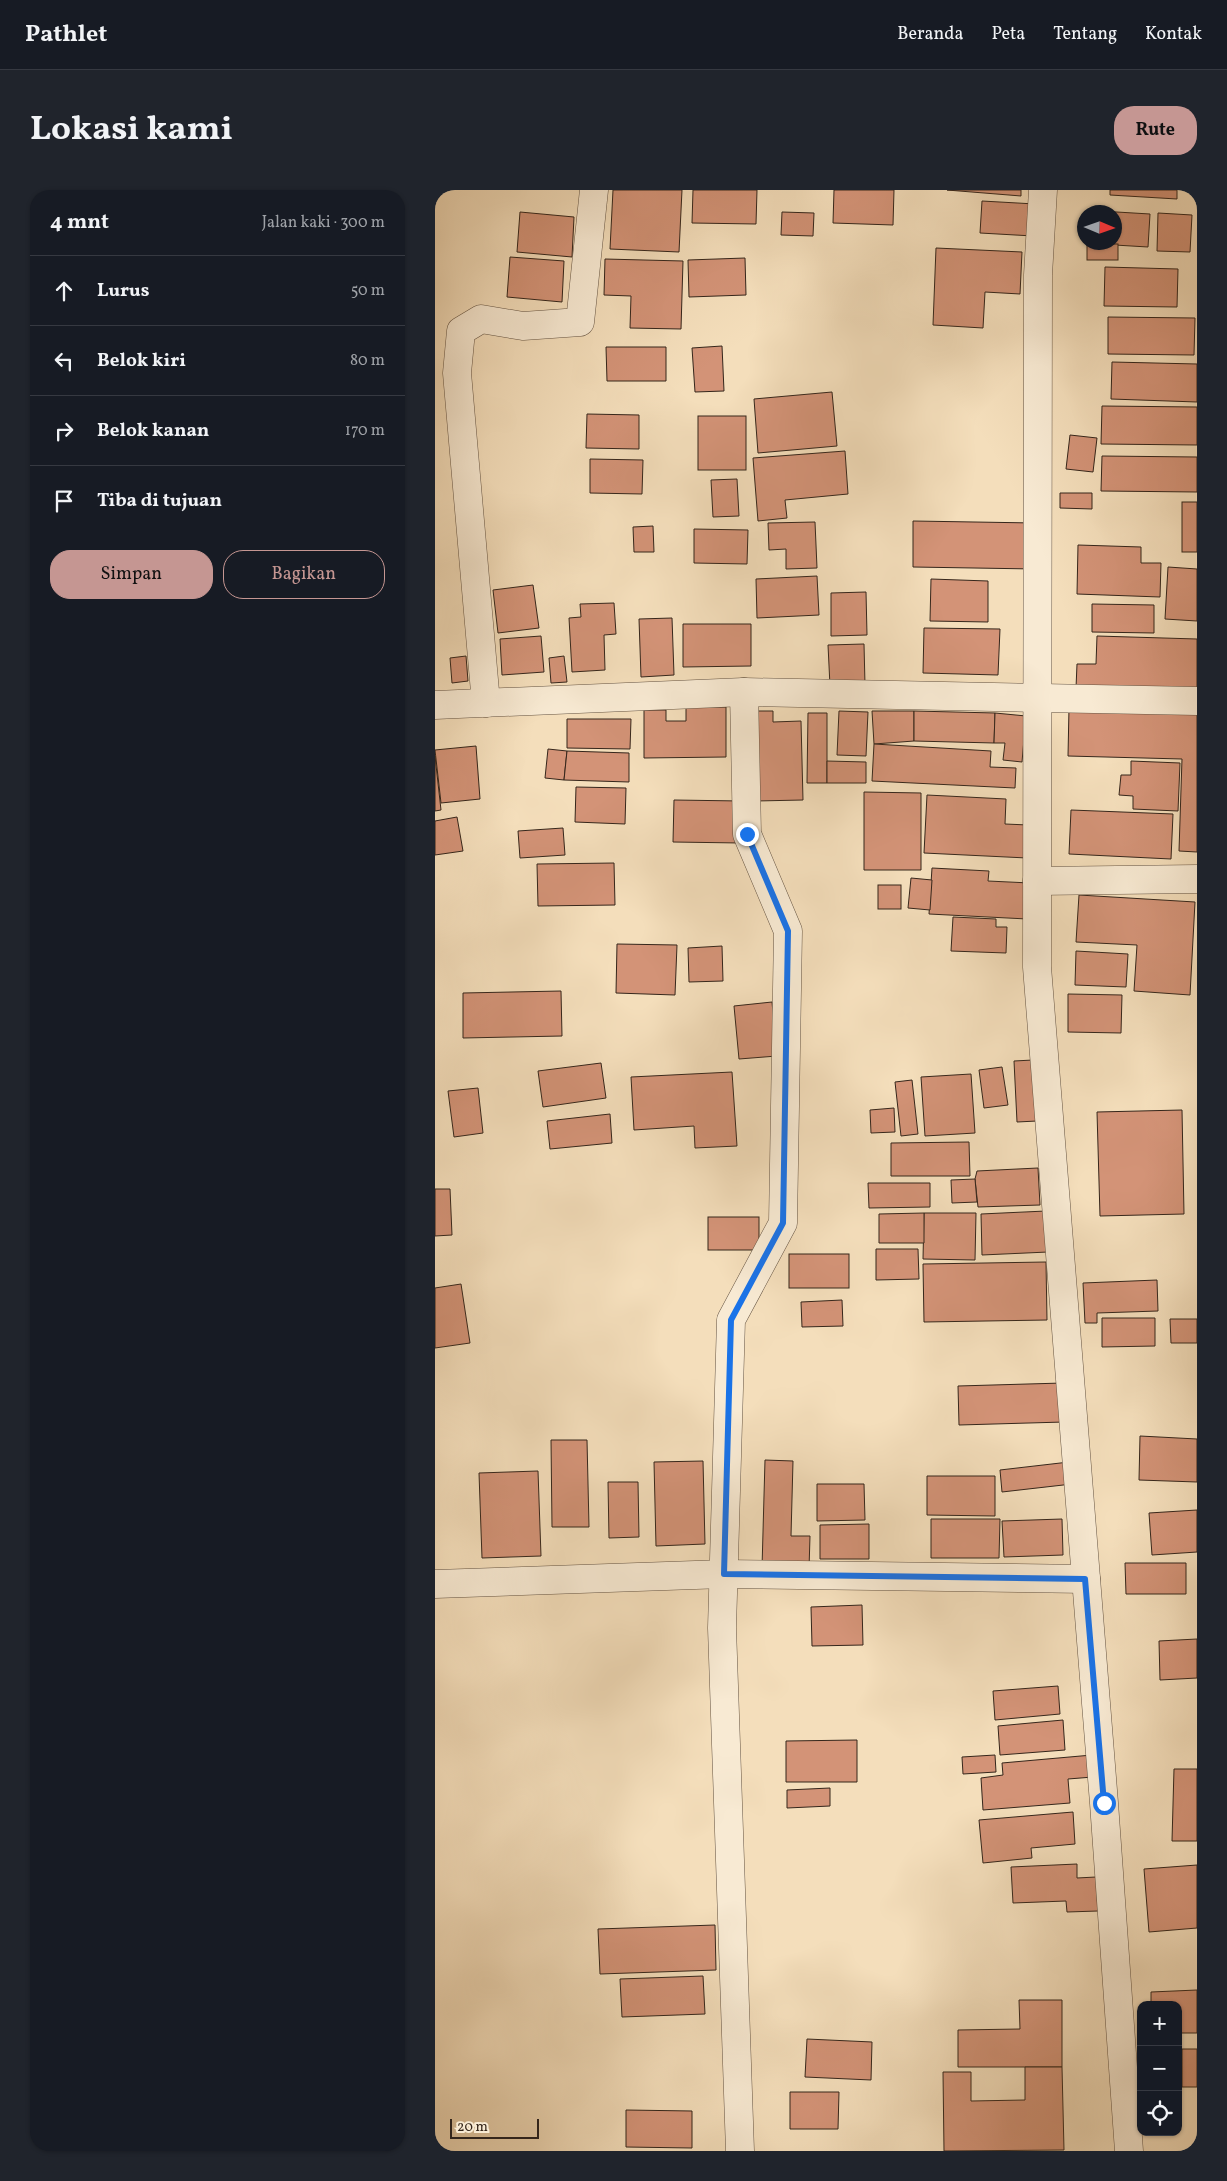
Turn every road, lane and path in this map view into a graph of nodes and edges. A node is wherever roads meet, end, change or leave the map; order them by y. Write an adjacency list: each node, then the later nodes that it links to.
1 (594, 190): 6 (street)
2 (1043, 190): 4 (street)
3 (744, 692): 4 (street); 6 (street); 10 (street)
4 (1037, 698): 5 (street); 9 (street)
5 (1197, 701)
6 (486, 703): 7 (street)
7 (435, 705)
8 (1197, 879): 9 (street)
9 (1037, 881): 11 (street)
10 (724, 1574): 11 (street); 12 (street); 13 (street)
11 (1085, 1579): 14 (street)
12 (435, 1584)
13 (740, 2151)
14 (1129, 2151)

